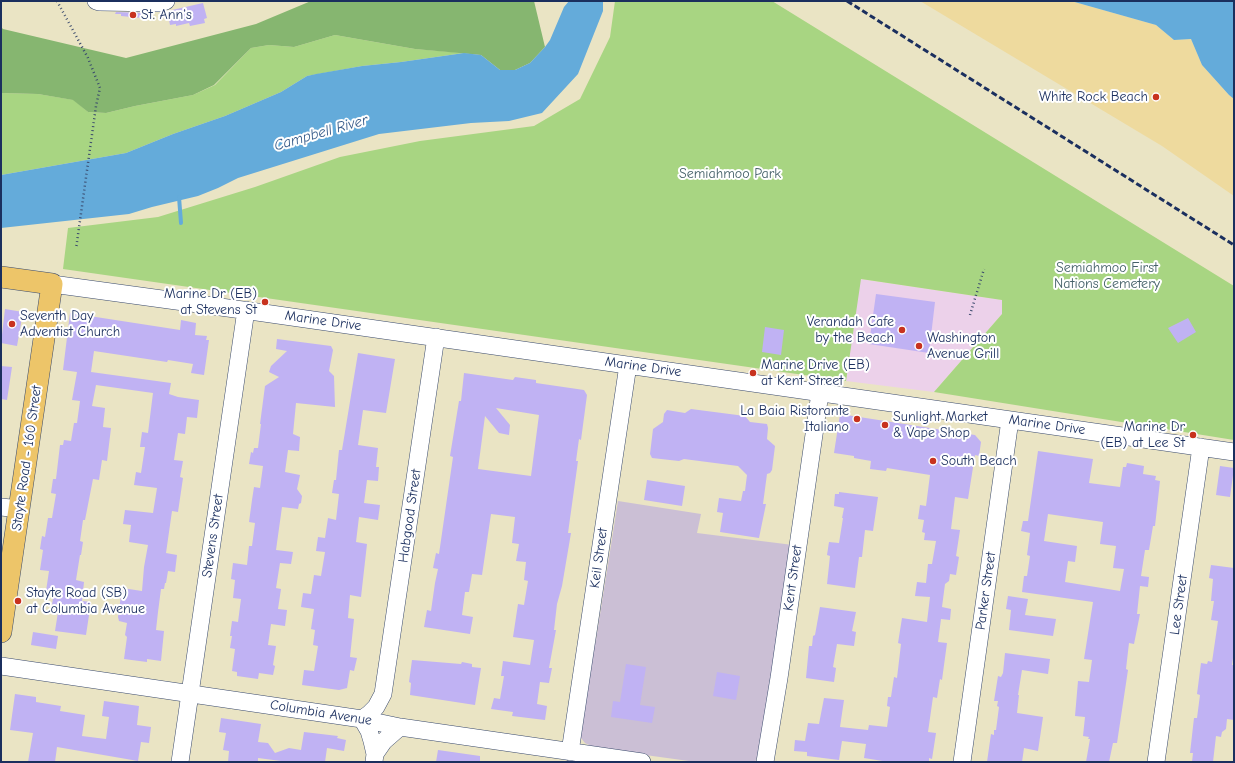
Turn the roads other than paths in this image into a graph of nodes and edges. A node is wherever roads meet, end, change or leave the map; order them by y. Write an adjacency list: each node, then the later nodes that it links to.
1 (96, 1): 2 (street)
2 (166, 1)
3 (1, 277): 4 (main road)
4 (52, 284): 5 (street, Marine Drive); 12 (main road, Stayte Road - 160 Street)
5 (246, 310): 6 (street, Marine Drive); 15 (street, Stevens Street)
6 (436, 338): 7 (street, Marine Drive); 16 (street, Habgood Street)
7 (628, 365): 8 (street, Marine Drive); 20 (street, Keil Street)
8 (820, 393): 9 (street, Marine Drive); 23 (street, Kent Street)
9 (1010, 420): 10 (street, Marine Drive); 24 (street, Parker Street)
10 (1201, 447): 11 (street, Marine Drive); 25 (street, Lee Street)
11 (1234, 452)
12 (10, 508): 13 (main road, Stayte Road - 160 Street)
13 (1, 632)
14 (1, 666): 15 (street, Columbia Avenue)
15 (190, 694): 17 (street, Columbia Avenue); 21 (street, Stevens Street)
16 (383, 694): 17 (street, Habgood Street); 18 (street, Habgood Street)
17 (362, 719): 18 (street, Columbia Avenue); 19 (street)
18 (400, 726): 19 (street); 20 (street, Columbia Avenue)
19 (374, 758)
20 (576, 758): 22 (street, Columbia Avenue)
21 (180, 762)
22 (642, 762)
23 (765, 762)
24 (962, 762)
25 (1156, 762)

